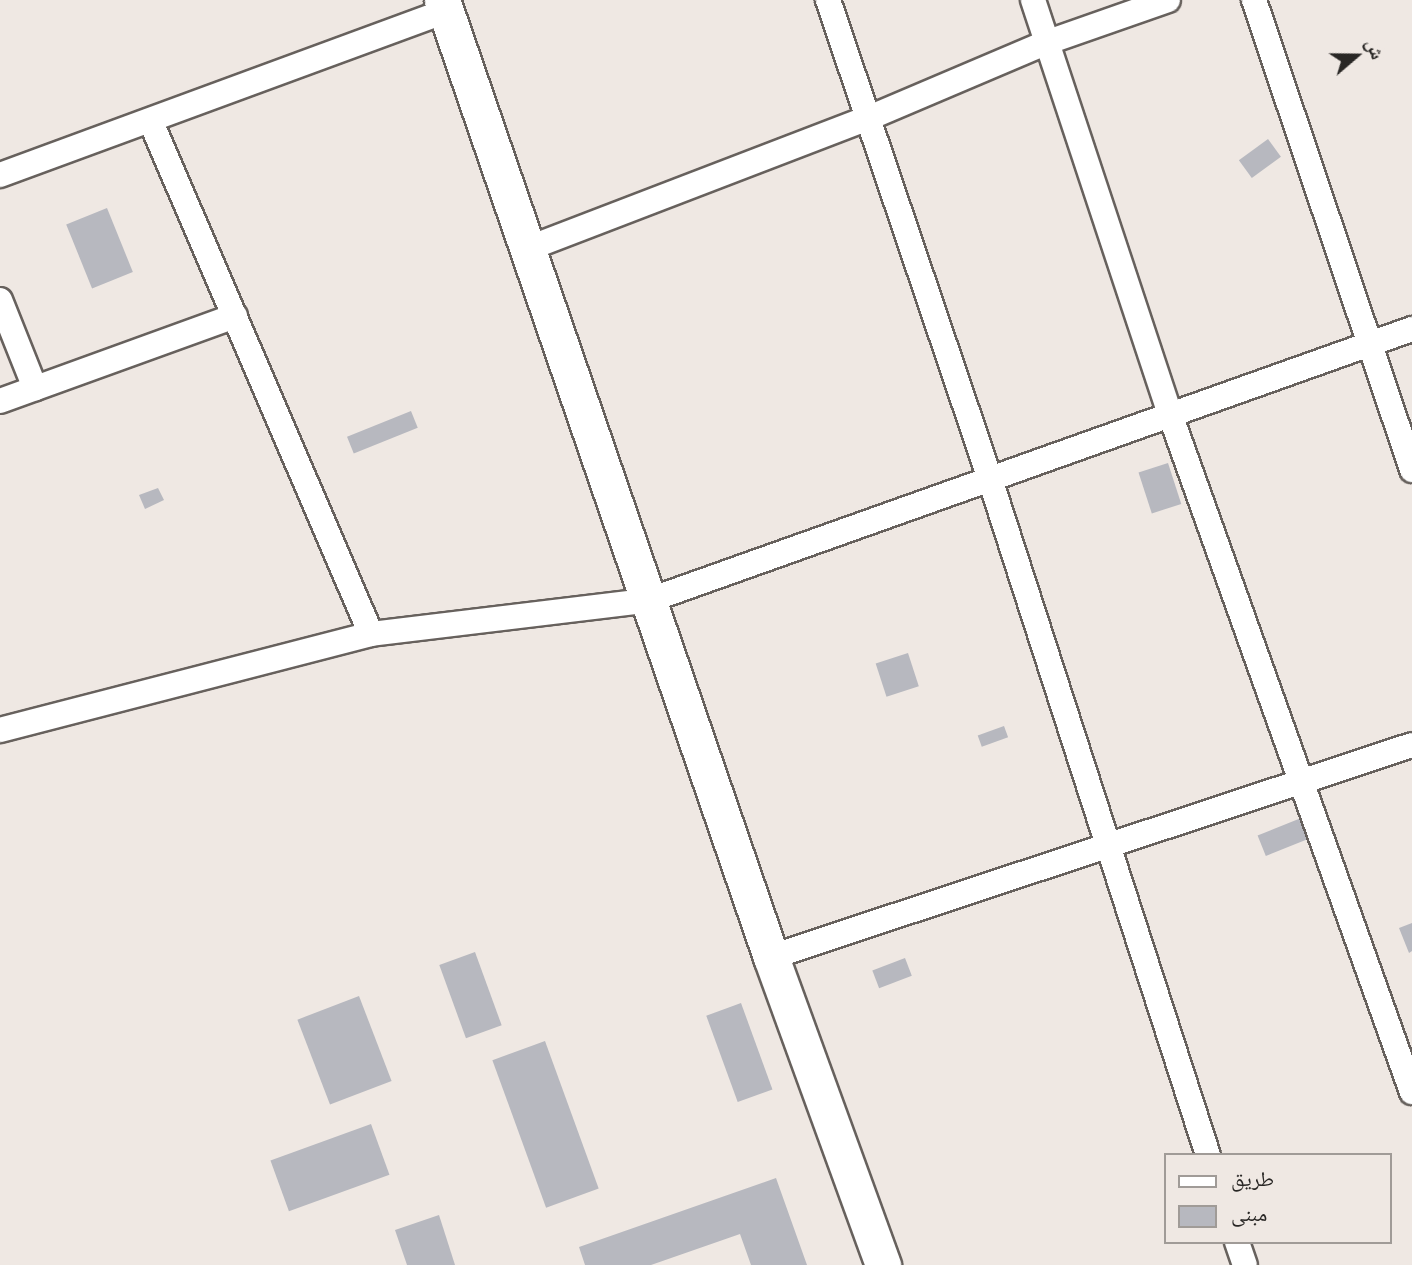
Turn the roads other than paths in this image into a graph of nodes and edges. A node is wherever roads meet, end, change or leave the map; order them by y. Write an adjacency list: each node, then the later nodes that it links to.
1 (828, 0): 7 (street)
2 (1033, 0): 6 (street)
3 (1168, 0): 6 (street)
4 (1254, 0): 14 (street)
5 (444, 5): 8 (street); 10 (street)
6 (1048, 42): 7 (street); 17 (street)
7 (871, 117): 10 (street); 19 (street)
8 (151, 121): 9 (street); 12 (street)
9 (0, 175)
10 (527, 248): 20 (street)
11 (0, 300): 15 (street)
12 (235, 316): 15 (street); 21 (street)
13 (1412, 329): 14 (street)
14 (1369, 344): 17 (street); 18 (street)
15 (35, 388): 16 (street)
16 (0, 401)
17 (1170, 414): 19 (street); 24 (street)
18 (1412, 470)
19 (990, 479): 20 (street); 25 (street)
20 (650, 600): 21 (street); 26 (street)
21 (372, 634): 22 (street)
22 (0, 730)
23 (1412, 745): 24 (street)
24 (1300, 782): 25 (street); 27 (street)
25 (1104, 843): 26 (street); 28 (street)
26 (771, 957): 30 (street)
27 (1412, 1091)
28 (1207, 1153)
29 (1238, 1244): 31 (street)
30 (883, 1265)
31 (1245, 1265)

